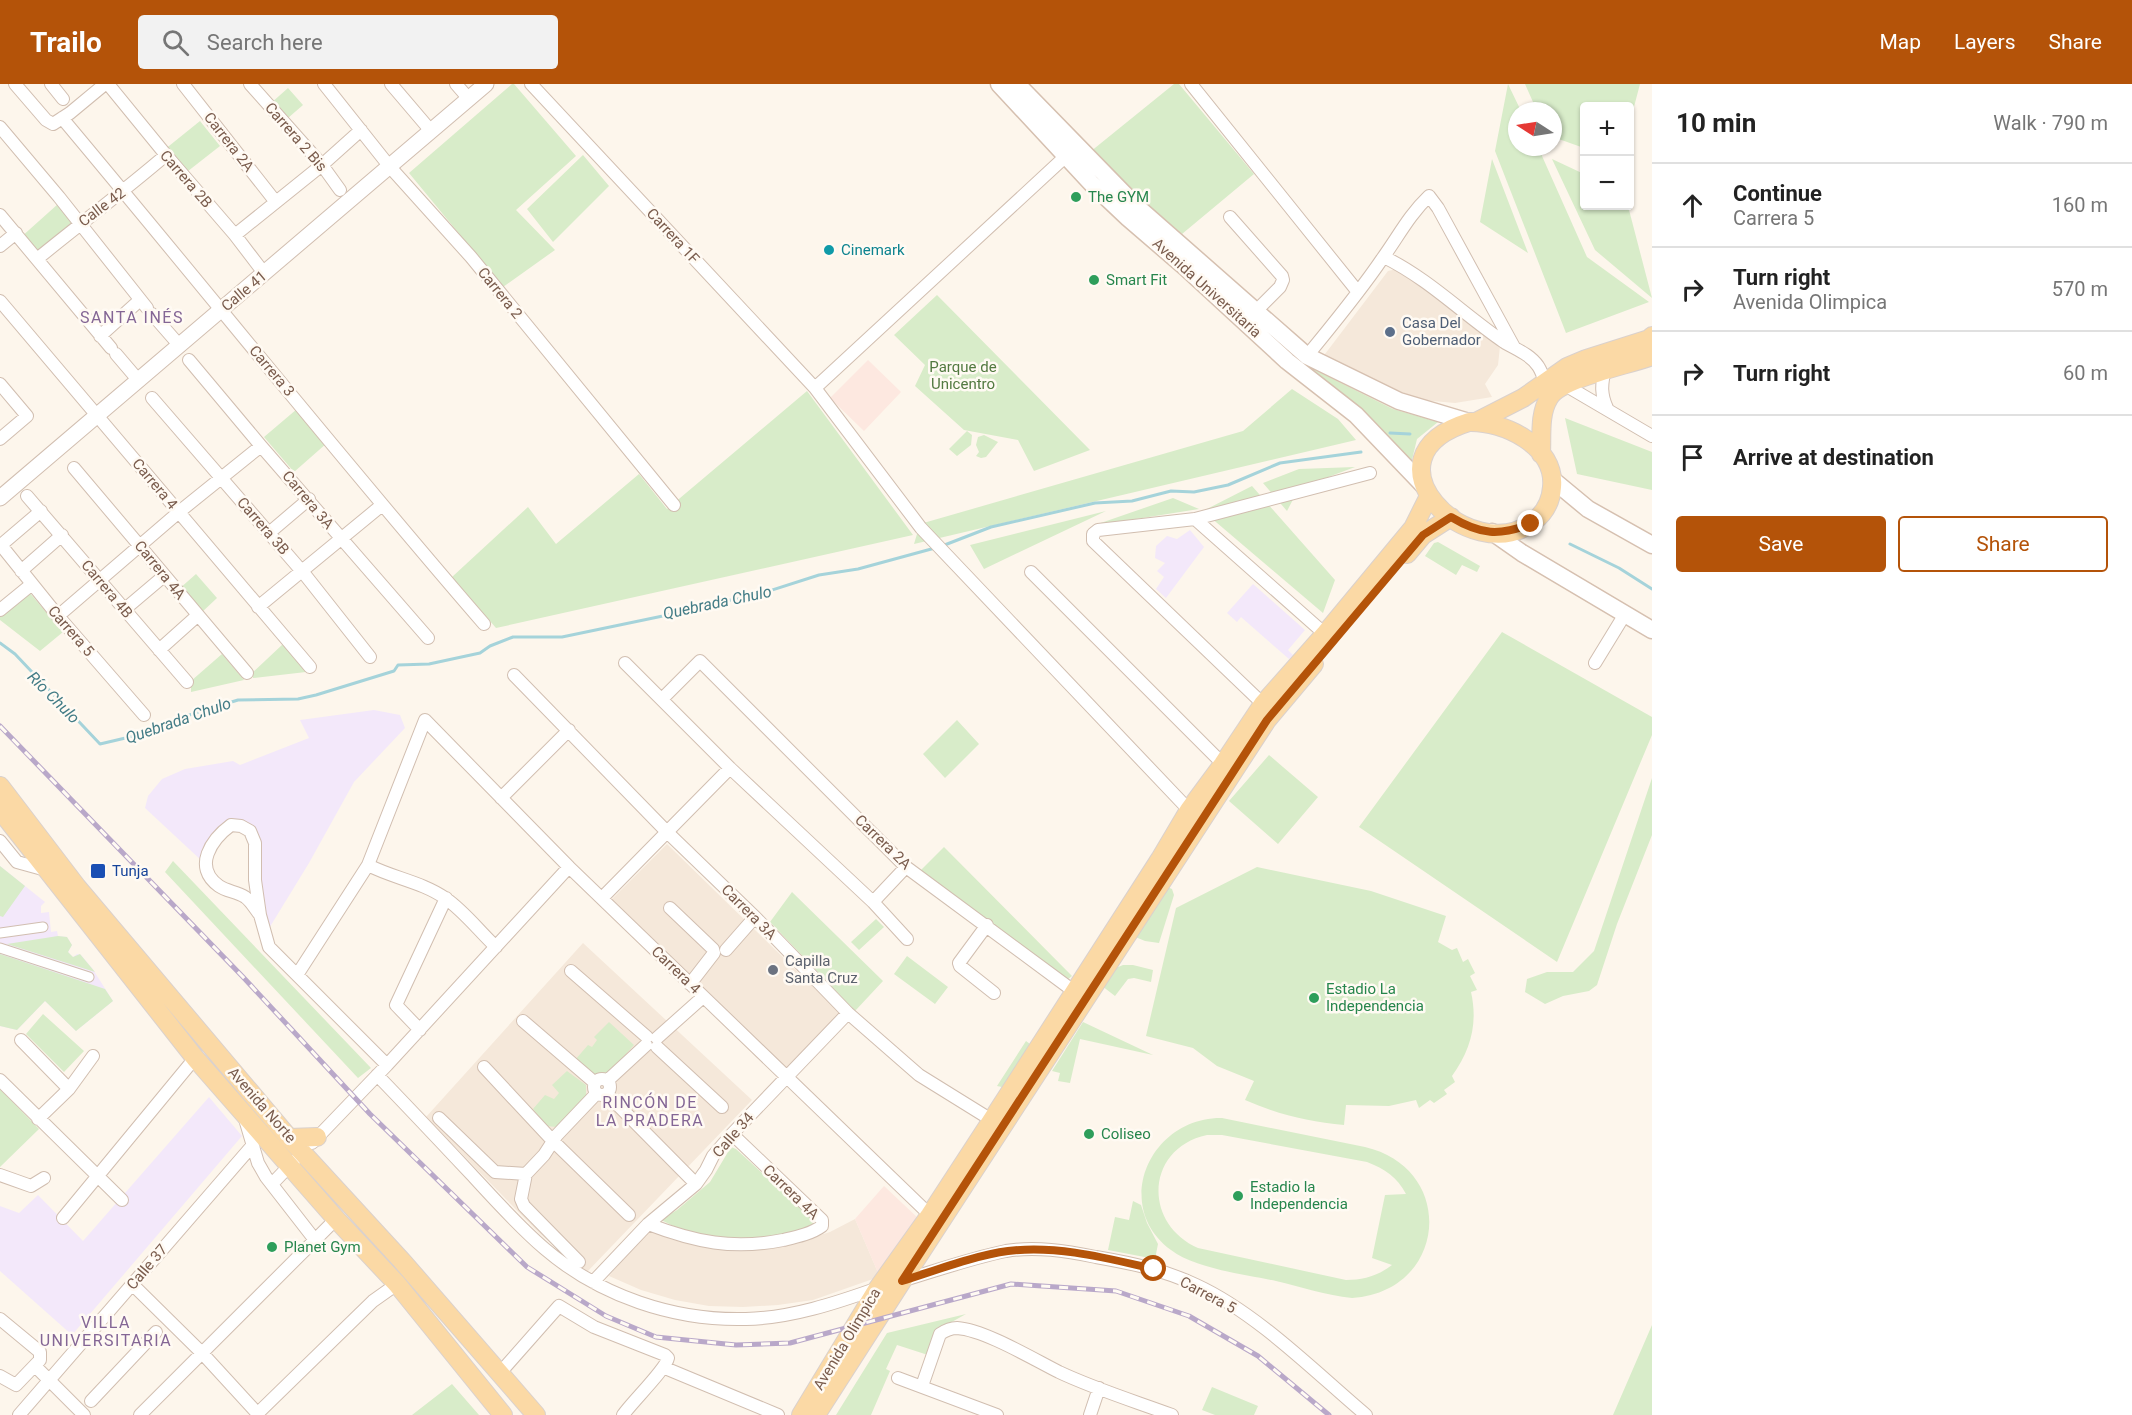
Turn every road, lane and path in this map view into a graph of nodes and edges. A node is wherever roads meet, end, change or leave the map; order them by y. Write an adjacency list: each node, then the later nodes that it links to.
1 (15, 84): 16 (street)
2 (51, 84): 14 (street)
3 (106, 84): 16 (street); 20 (street, Carrera 2B)
4 (183, 84): 26 (street, Carrera 2A)
5 (250, 84): 22 (street, Carrera 2 Bis)
6 (324, 84): 18 (street, Carrera 2)
7 (392, 84): 19 (street)
8 (456, 84): 15 (street)
9 (486, 84): 15 (street, Calle 41)
10 (531, 84): 53 (street, Carrera 1F)
11 (999, 84): 21 (main road, Avenida Universitaria)
12 (1017, 84): 40 (main road, Avenida Universitaria)
13 (1191, 84): 36 (street)
14 (63, 99)
15 (469, 99): 19 (street, Calle 41)
16 (57, 121): 25 (street, Carrera 3)
17 (0, 127): 29 (street)
18 (361, 130): 22 (street); 23 (street, Carrera 2)
19 (431, 131): 23 (street, Calle 41)
20 (166, 155): 25 (street, Calle 42); 31 (street, Carrera 2B)
21 (1066, 156): 53 (street); 66 (main road, Avenida Universitaria)
22 (322, 165): 24 (street, Carrera 2 Bis); 26 (street)
23 (390, 167): 35 (street, Calle 41); 70 (street, Carrera 2)
24 (340, 190)
25 (123, 192): 29 (street, Calle 42); 39 (street, Carrera 3)
26 (276, 201): 31 (street)
27 (0, 215): 30 (street)
28 (1230, 217): 40 (street)
29 (80, 223): 34 (street, Calle 42); 38 (street)
30 (15, 233): 32 (street); 34 (street)
31 (236, 235): 35 (street, Carrera 2B)
32 (0, 246)
33 (1384, 257): 36 (street); 44 (street); 44 (street)
34 (38, 259): 41 (street)
35 (264, 273): 39 (street, Calle 41)
36 (1358, 292): 45 (street)
37 (0, 301): 56 (street, Carrera 4)
38 (147, 307): 41 (street); 43 (street)
39 (221, 311): 43 (street, Calle 41); 71 (street, Carrera 3)
40 (1256, 312): 45 (main road, Avenida Universitaria)
41 (100, 336): 49 (street)
42 (1652, 336): 50 (main road)
43 (180, 346): 49 (street, Calle 41)
44 (1514, 347): 50 (street)
45 (1307, 356): 57 (main road, Avenida Universitaria)
46 (1652, 356): 48 (main road)
47 (189, 360): 60 (street, Carrera 3A)
48 (1605, 370): 52 (main road); 55 (street)
49 (139, 381): 56 (street, Calle 41)
50 (1546, 382): 57 (main road)
51 (0, 384): 59 (street)
52 (1565, 385): 55 (street); 61 (main road)
53 (815, 388): 116 (street, Carrera 1F)
54 (152, 398): 64 (street, Carrera 3B)
55 (1607, 408): 58 (street)
56 (98, 414): 68 (street, Calle 41); 73 (street, Carrera 4)
57 (1473, 422): 61 (main road); 66 (main road)
58 (1652, 436)
59 (0, 439)
60 (261, 446): 64 (street); 69 (street, Carrera 3A)
61 (1541, 454): 65 (main road)
62 (74, 468): 82 (street, Carrera 4A)
63 (1370, 472): 75 (street)
64 (221, 478): 73 (street); 77 (street, Carrera 3B)
65 (1553, 480): 76 (main road); 81 (main road)
66 (1426, 491): 74 (main road); 97 (main road, Avenida Olimpica)
67 (27, 496): 72 (street, Carrera 4B)
68 (0, 498)
69 (309, 499): 77 (street); 79 (street, Carrera 3A)
70 (674, 505)
71 (382, 506): 79 (street); 95 (street, Carrera 3)
72 (41, 511): 78 (street, Carrera 4B); 80 (street)
73 (179, 512): 82 (street); 89 (street, Carrera 4)
74 (1451, 517): 76 (main road); 141 (main road, Avenida Olimpica)
75 (1195, 519): 97 (street); 108 (street)
76 (1492, 532): 92 (main road)
77 (269, 533): 84 (street, Carrera 3B)
78 (62, 536): 83 (street); 87 (street, Carrera 4B)
79 (341, 539): 84 (street); 98 (street, Carrera 3A)
80 (0, 545): 83 (street, Carrera 5)
81 (1652, 545)
82 (140, 546): 86 (street, Carrera 4A); 87 (street)
83 (21, 570): 88 (street, Carrera 5)
84 (302, 571): 89 (street); 100 (street, Carrera 3B)
85 (1031, 572): 111 (street)
86 (164, 576): 90 (street); 94 (street, Carrera 4A)
87 (100, 580): 90 (street, Carrera 4B); 93 (street)
88 (32, 585): 91 (street); 93 (street, Carrera 5)
89 (258, 607): 103 (street, Carrera 4)
90 (125, 609): 99 (street, Carrera 4B)
91 (0, 610)
92 (1625, 614): 96 (main road); 102 (street)
93 (57, 616): 109 (street, Carrera 5)
94 (197, 616): 99 (street); 104 (street, Carrera 4A)
95 (484, 624)
96 (1652, 630)
97 (1325, 634): 108 (main road, Avenida Olimpica)
98 (428, 638)
99 (159, 650): 106 (street, Carrera 4B)
100 (370, 657)
101 (625, 663): 107 (street)
102 (1595, 663)
103 (310, 667)
104 (247, 673)
105 (514, 675): 110 (street, Carrera 3A)
106 (187, 682)
107 (662, 699): 112 (street); 121 (street, Carrera 2A)
108 (1263, 704): 111 (main road, Avenida Olimpica)
109 (144, 715)
110 (569, 730): 114 (street); 117 (street, Carrera 3A)
111 (1223, 764): 116 (main road, Avenida Olimpica)
112 (730, 768): 117 (street); 125 (street)
113 (0, 786): 163 (main road, Avenida Norte)
114 (501, 798): 119 (street, Carrera 4); 120 (street, Carrera 4)
115 (0, 810): 122 (main road, Avenida Norte)
116 (1189, 810): 141 (main road, Avenida Olimpica)
117 (667, 832): 124 (street); 128 (street, Carrera 3A)
118 (0, 841): 122 (street)
119 (368, 865): 123 (street); 137 (street)
120 (569, 867): 124 (street, Carrera 4); 133 (street)
121 (906, 867): 125 (street); 129 (street, Carrera 2A)
122 (46, 870): 149 (main road, Avenida Norte)
123 (446, 898): 133 (street); 145 (street)
124 (602, 898): 139 (street, Carrera 4)
125 (873, 902): 132 (street)
126 (670, 908): 139 (street)
127 (260, 915): 127 (street); 137 (street)
128 (755, 917): 135 (street); 143 (street, Carrera 3A)
129 (987, 926): 140 (street); 141 (street, Carrera 2A)
130 (43, 927): 131 (street)
131 (0, 933)
132 (907, 939)
133 (496, 947): 145 (street)
134 (0, 948): 138 (street)
135 (726, 950)
136 (571, 971): 147 (street)
137 (297, 975): 150 (street)
138 (89, 977)
139 (690, 984): 142 (street, Carrera 4)
140 (994, 993)
141 (1079, 996): 161 (main road, Avenida Olimpica)
142 (704, 997): 147 (street); 153 (street, Carrera 4)
143 (848, 1013): 153 (street, Calle 34); 161 (street, Carrera 3A)
144 (523, 1021): 156 (street)
145 (420, 1030): 150 (street)
146 (21, 1040): 155 (street)
147 (651, 1042): 156 (street); 157 (street)
148 (93, 1056): 155 (street)
149 (195, 1058): 158 (main road, Avenida Norte); 171 (street)
150 (387, 1065): 152 (street)
151 (484, 1067): 165 (street)
152 (377, 1075): 164 (street); 184 (street, Carrera 5)
153 (787, 1076): 162 (street, Calle 34); 177 (street, Carrera 4)
154 (0, 1080): 160 (street)
155 (69, 1089): 160 (street)
156 (599, 1090): 165 (street); 174 (street)
157 (722, 1107)
158 (244, 1115): 166 (street); 168 (main road, Avenida Norte)
159 (440, 1118): 169 (street)
160 (38, 1119): 171 (street)
161 (997, 1123): 177 (main road, Avenida Olimpica); 183 (main road, Avenida Olimpica)
162 (732, 1134): 174 (street, Calle 34); 180 (street, Carrera 4A)
163 (289, 1137): 164 (main road); 167 (main road, Avenida Norte)
164 (318, 1137): 167 (street)
165 (554, 1141): 169 (street); 176 (street)
166 (252, 1146): 173 (street); 185 (street, Calle 37)
167 (303, 1152): 168 (street); 193 (main road, Avenida Norte)
168 (289, 1166): 173 (street); 179 (main road, Avenida Norte)
169 (526, 1174): 182 (street)
170 (0, 1175): 172 (street)
171 (98, 1177): 175 (street); 178 (street)
172 (44, 1178)
173 (272, 1184): 181 (street)
174 (696, 1184): 180 (street, Calle 34)
175 (122, 1200)
176 (629, 1215)
177 (930, 1215): 187 (main road, Avenida Olimpica)
178 (63, 1218)
179 (336, 1219): 181 (street); 186 (main road, Avenida Norte)
180 (648, 1224): 184 (street, Calle 34)
181 (315, 1240): 190 (street)
182 (579, 1262)
183 (902, 1281): 187 (street, Carrera 5); 210 (main road, Avenida Olimpica); 213 (street, Carrera 5)
184 (593, 1282): 187 (street, Carrera 5)
185 (132, 1284): 189 (street); 196 (street, Calle 37)
186 (397, 1284): 200 (street); 205 (main road, Avenida Norte)
187 (878, 1288): 209 (main road, Avenida Olimpica)
188 (0, 1319): 191 (street)
189 (162, 1326): 190 (street); 199 (street)
190 (203, 1354): 200 (street); 204 (street)
191 (35, 1366): 194 (street); 196 (street)
192 (664, 1368): 193 (street); 207 (street); 208 (street)
193 (499, 1374): 206 (main road, Avenida Norte)
194 (0, 1376)
195 (898, 1378): 197 (street)
196 (50, 1381): 202 (street, Calle 37); 203 (street)
197 (922, 1386): 198 (street); 201 (street)
198 (1099, 1388): 211 (street); 212 (street)
199 (91, 1401)
200 (257, 1414)
201 (990, 1414)
202 (19, 1415)
203 (84, 1415)
204 (140, 1415)
205 (503, 1415)
206 (536, 1415)
207 (623, 1415)
208 (778, 1415)
209 (801, 1415)
210 (816, 1415)
211 (1090, 1415)
212 (1172, 1415)
213 (1366, 1415)

